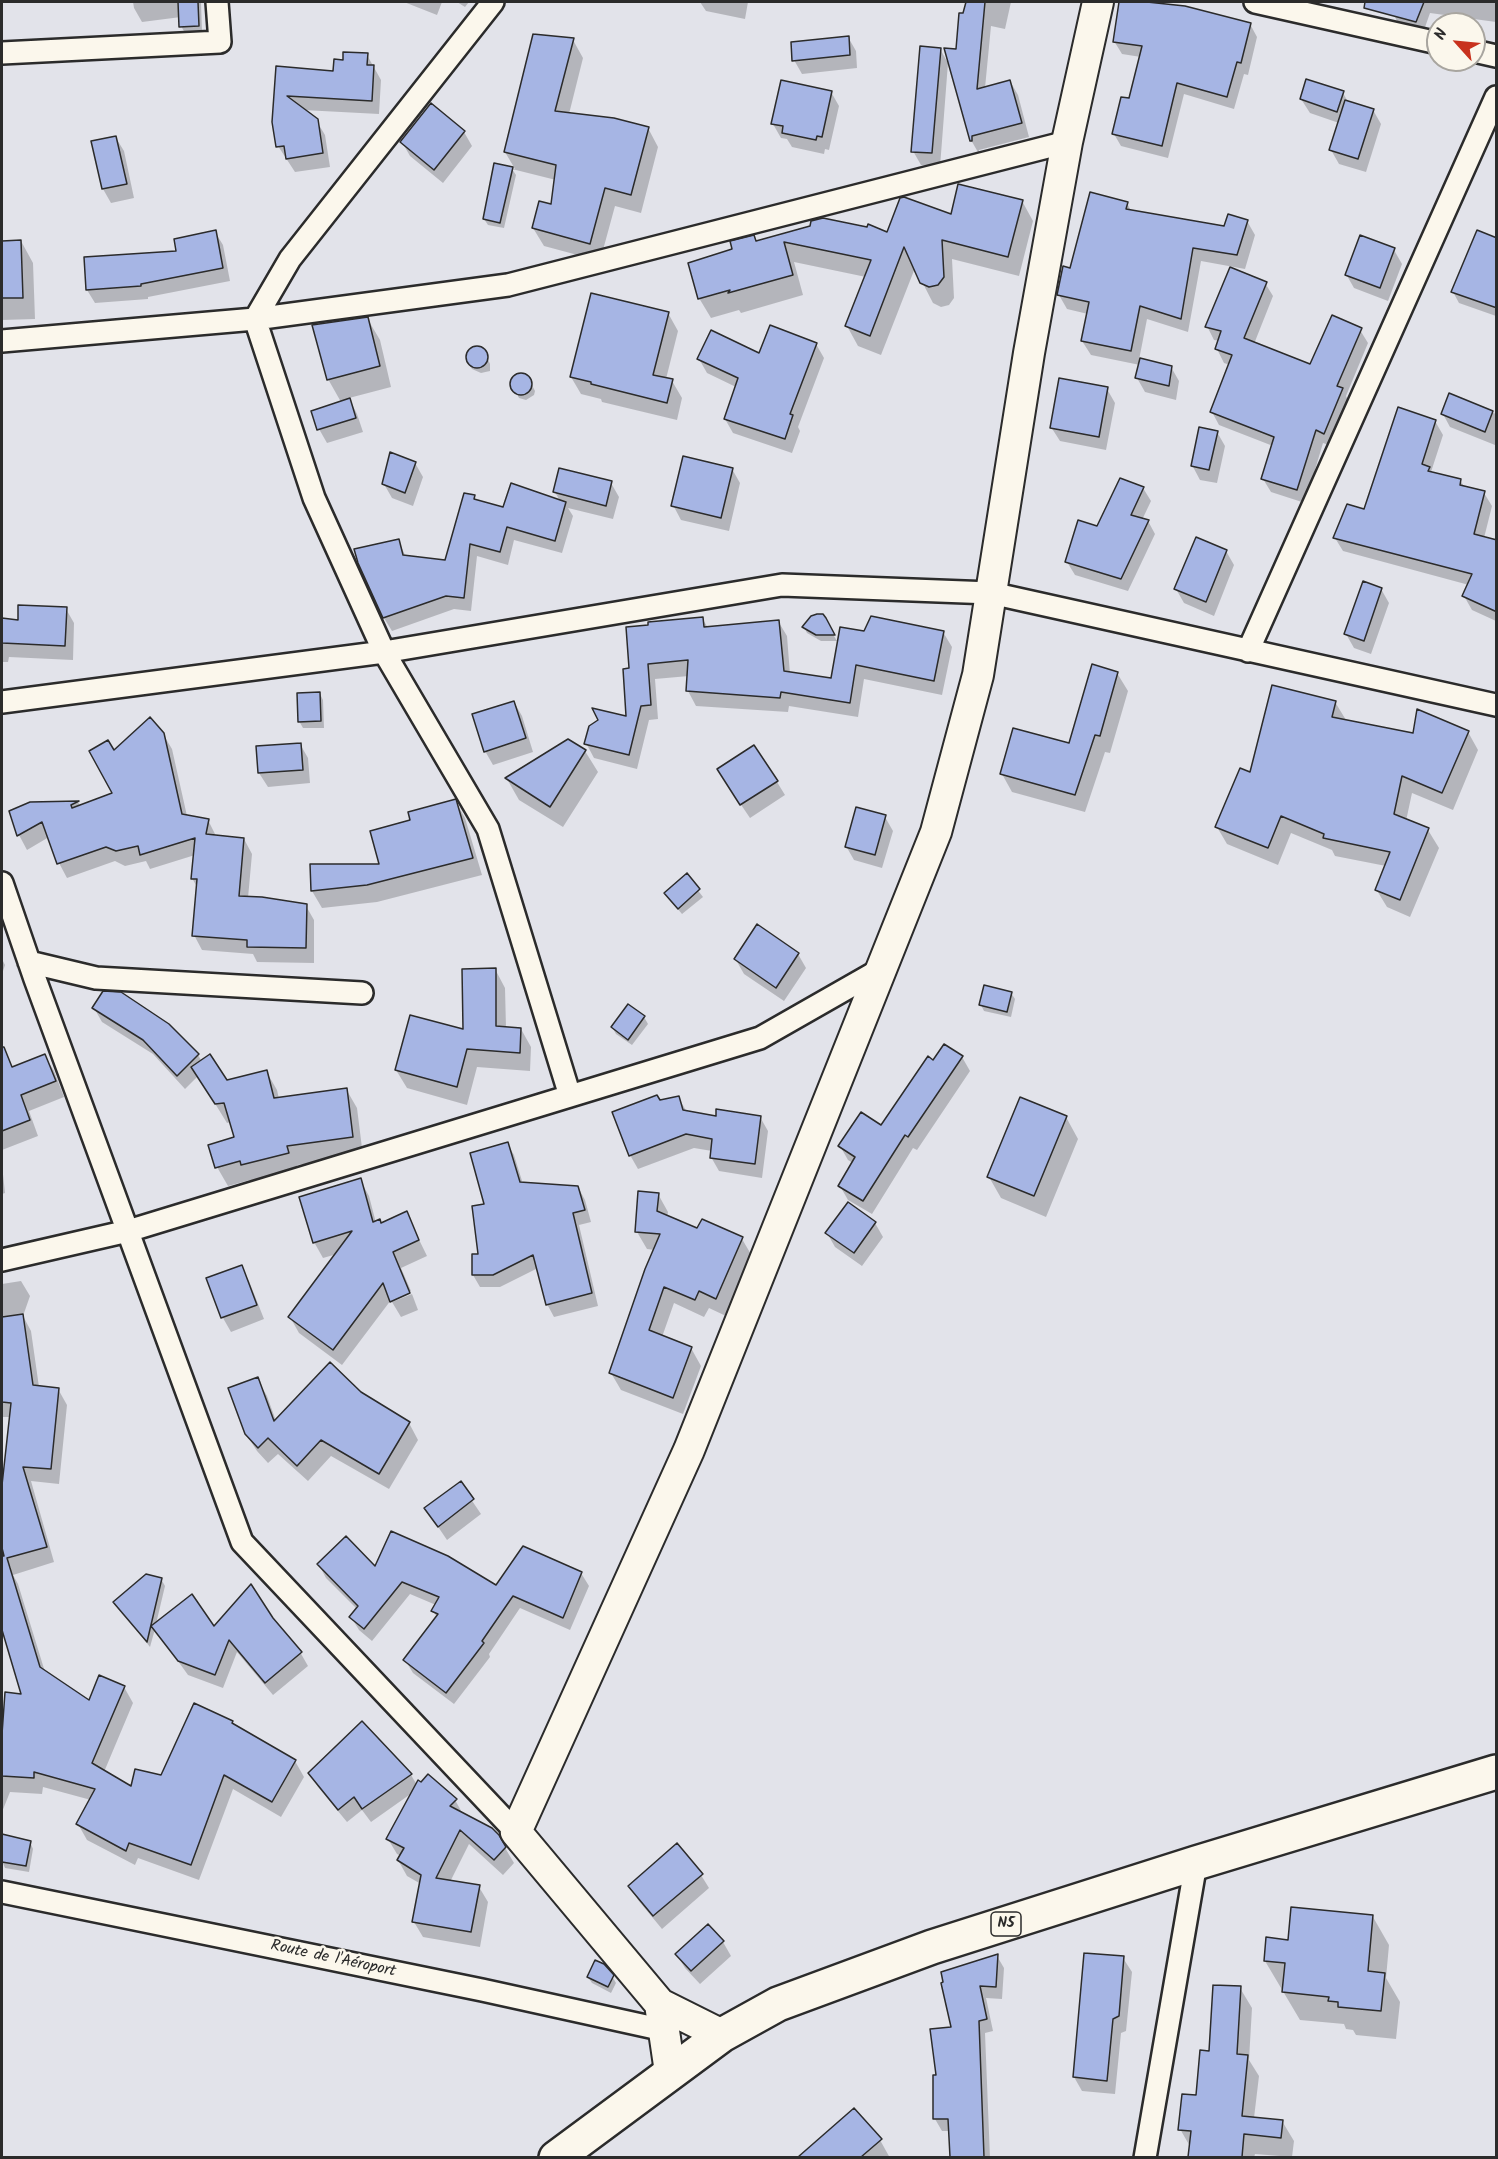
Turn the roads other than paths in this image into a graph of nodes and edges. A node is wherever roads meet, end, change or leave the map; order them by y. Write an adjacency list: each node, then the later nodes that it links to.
1 (217, 2): 7 (street)
2 (493, 2): 10 (street)
3 (1098, 2): 9 (street)
4 (1255, 2): 5 (street)
5 (1296, 6): 6 (street)
6 (1426, 40)
7 (2, 53)
8 (1497, 97): 13 (street)
9 (1067, 142): 10 (street); 12 (street)
10 (255, 319): 11 (street); 14 (street)
11 (2, 341)
12 (991, 593): 13 (street); 14 (street); 19 (street)
13 (1248, 651): 16 (street)
14 (384, 652): 15 (street); 21 (street)
15 (2, 702)
16 (1497, 705)
17 (2, 883): 18 (street)
18 (29, 962): 20 (street); 22 (street)
19 (881, 969): 21 (street); 25 (street)
20 (362, 993)
21 (570, 1096): 22 (street)
22 (128, 1231): 23 (street); 25 (street)
23 (2, 1260)
24 (1497, 1772): 26 (highway, N5)
25 (516, 1832): 28 (street)
26 (1196, 1863): 29 (highway, N5); 32 (street)
27 (2, 1892): 28 (street, Route de l'Aéroport)
28 (662, 2017): 29 (street); 30 (street)
29 (722, 2035): 30 (highway, N5)
30 (670, 2072): 31 (highway, N5)
31 (556, 2157)
32 (1144, 2157)

